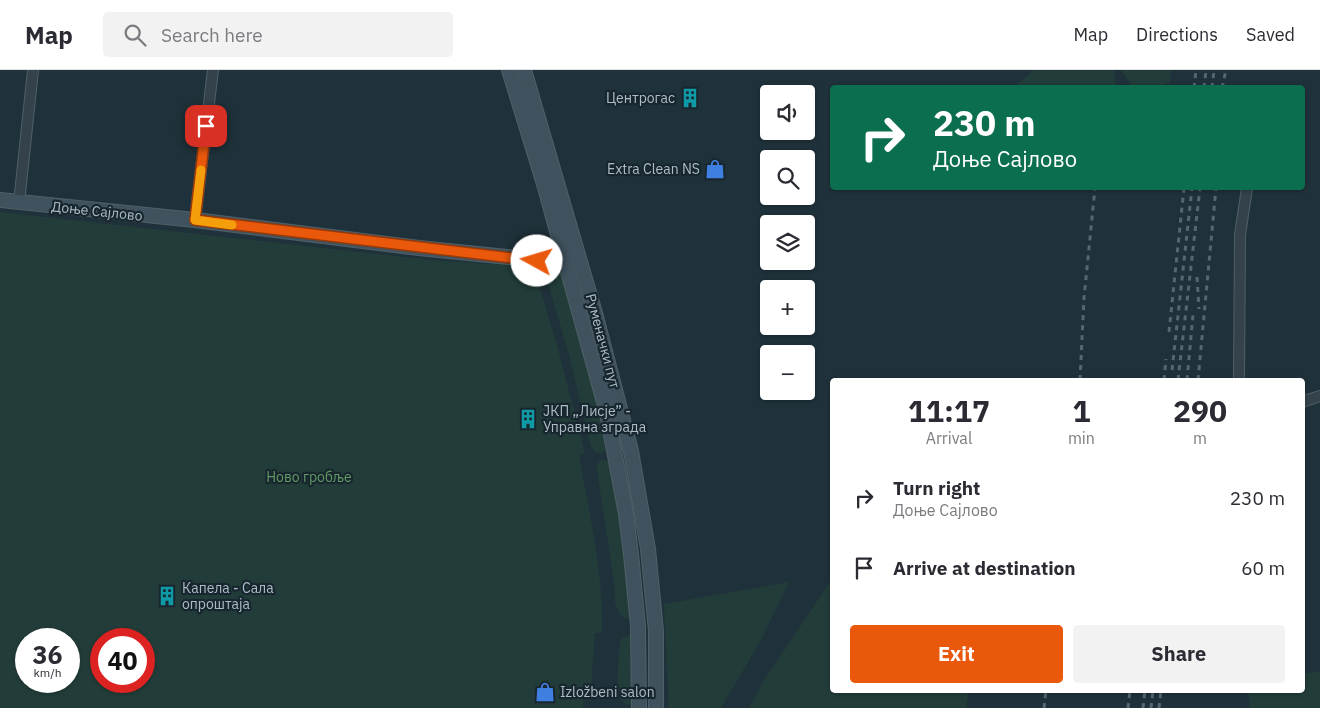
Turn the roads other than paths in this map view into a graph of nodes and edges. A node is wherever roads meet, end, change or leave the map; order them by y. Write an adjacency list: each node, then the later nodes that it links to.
1 (33, 70): 7 (street)
2 (213, 70): 8 (street)
3 (509, 70): 9 (main road, Руменачки пут)
4 (524, 70): 14 (main road, Руменачки пут)
5 (1247, 190): 10 (street)
6 (0, 200): 7 (main road, Доње Сајлово)
7 (19, 203): 8 (main road, Доње Сајлово)
8 (195, 220): 9 (main road, Доње Сајлово)
9 (566, 263): 13 (main road, Руменачки пут)
10 (1240, 378)
11 (1320, 396): 12 (street)
12 (1305, 401)
13 (639, 708)
14 (656, 708)

